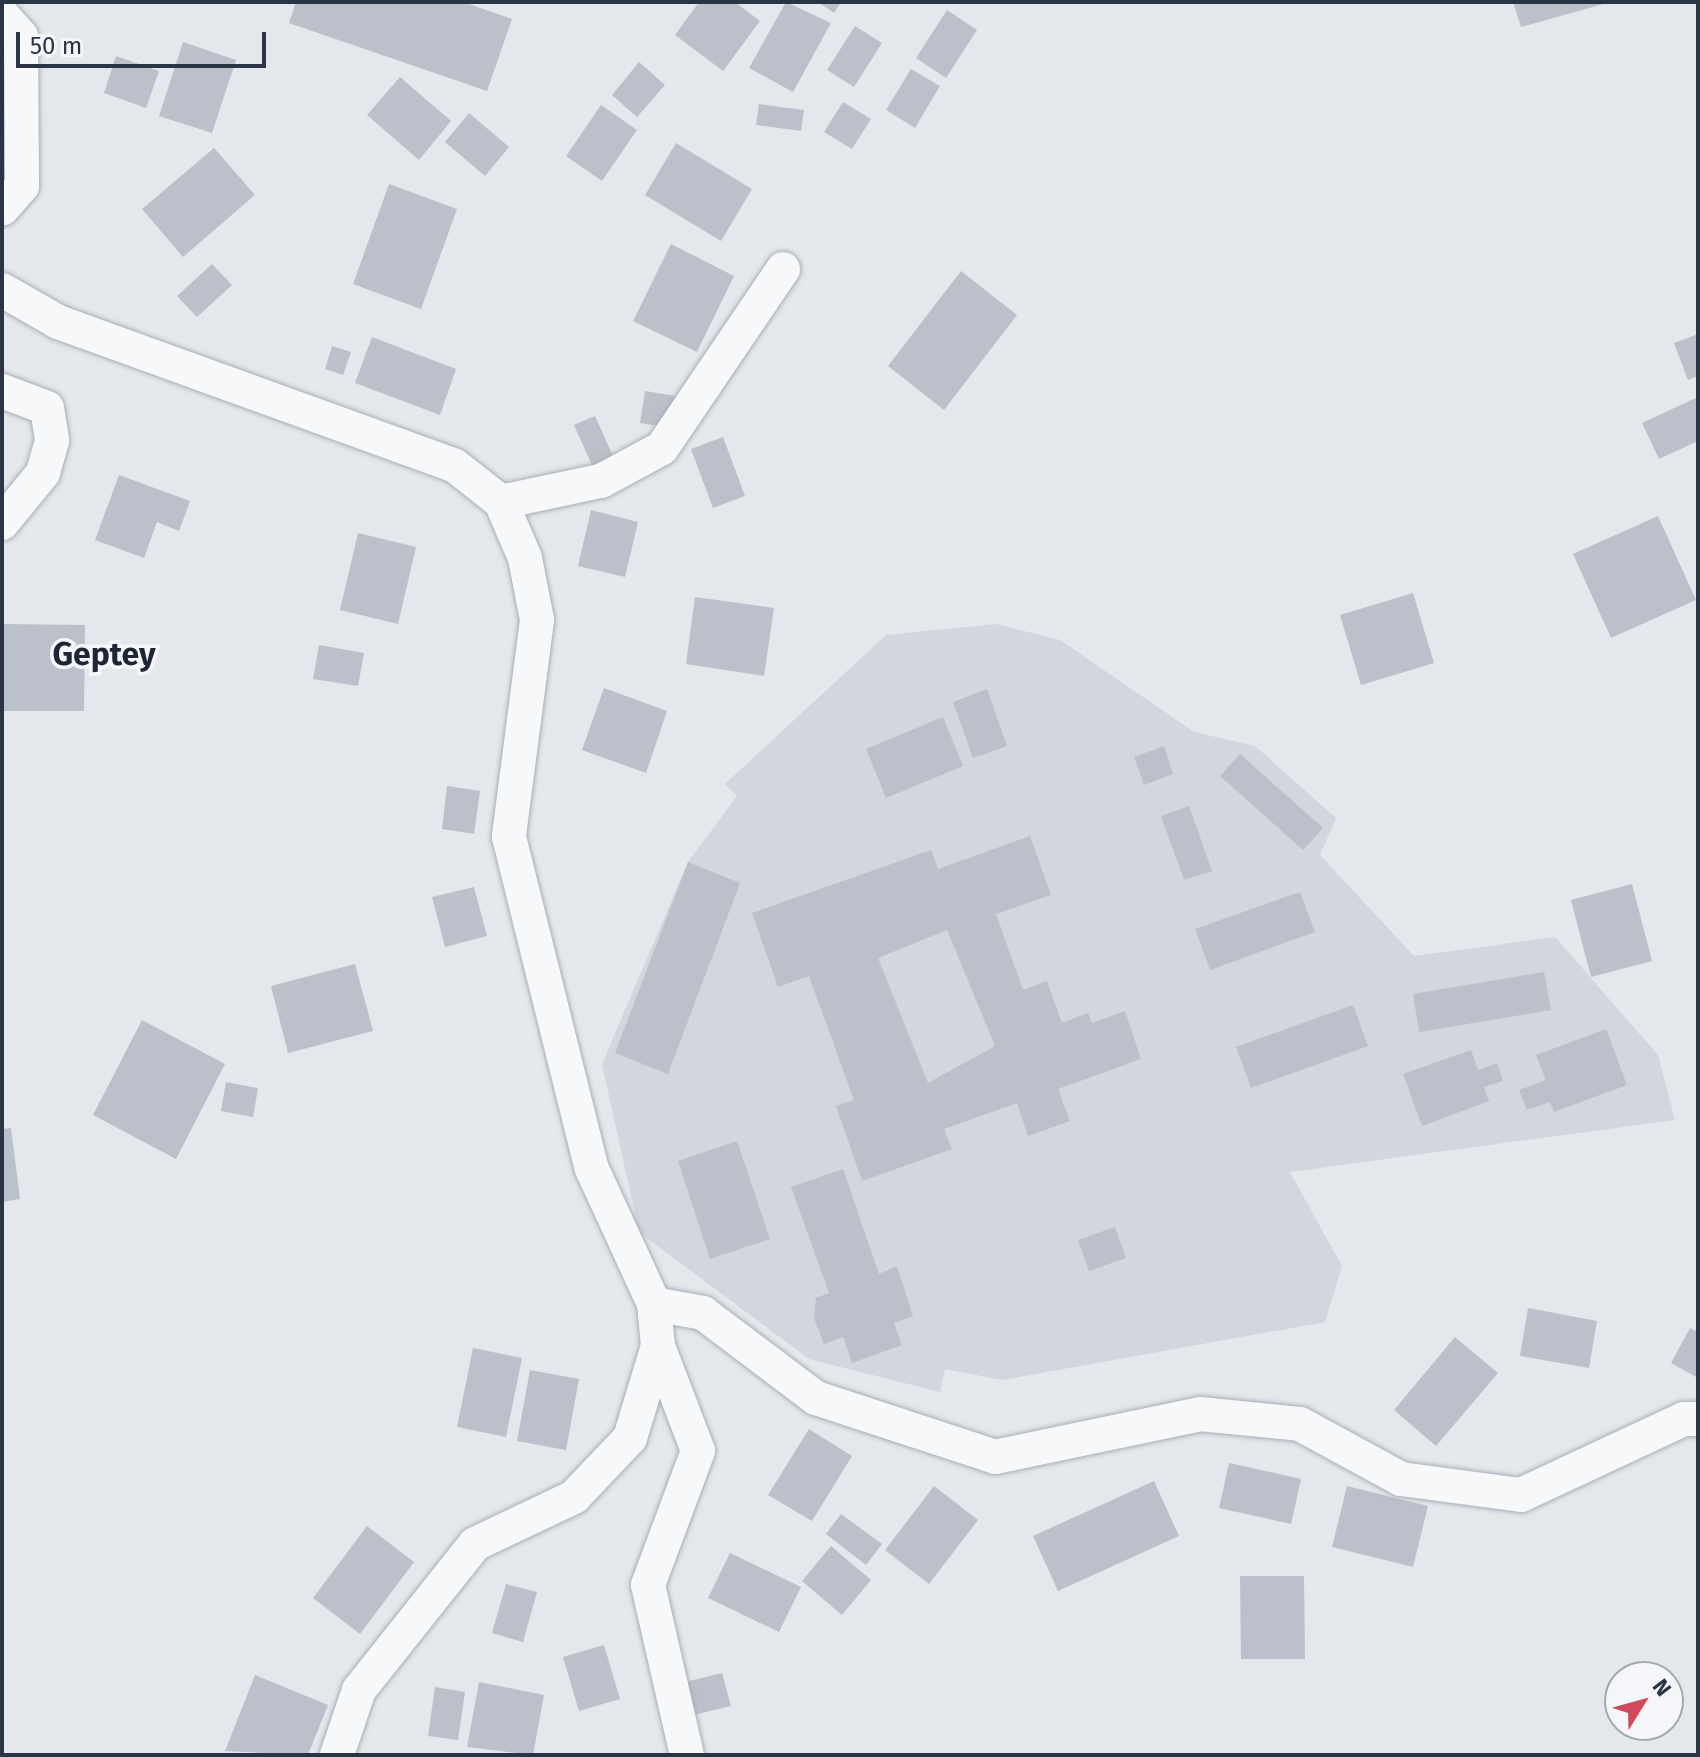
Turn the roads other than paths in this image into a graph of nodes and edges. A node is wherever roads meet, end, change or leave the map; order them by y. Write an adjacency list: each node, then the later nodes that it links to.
1 (8, 31): 2 (street)
2 (2, 209)
3 (783, 269): 6 (street)
4 (2, 290): 6 (street)
5 (2, 391): 7 (street)
6 (501, 502): 8 (street)
7 (2, 523)
8 (654, 1304): 9 (street); 10 (street)
9 (658, 1346): 11 (street); 12 (street)
10 (1698, 1419)
11 (337, 1755)
12 (687, 1755)

